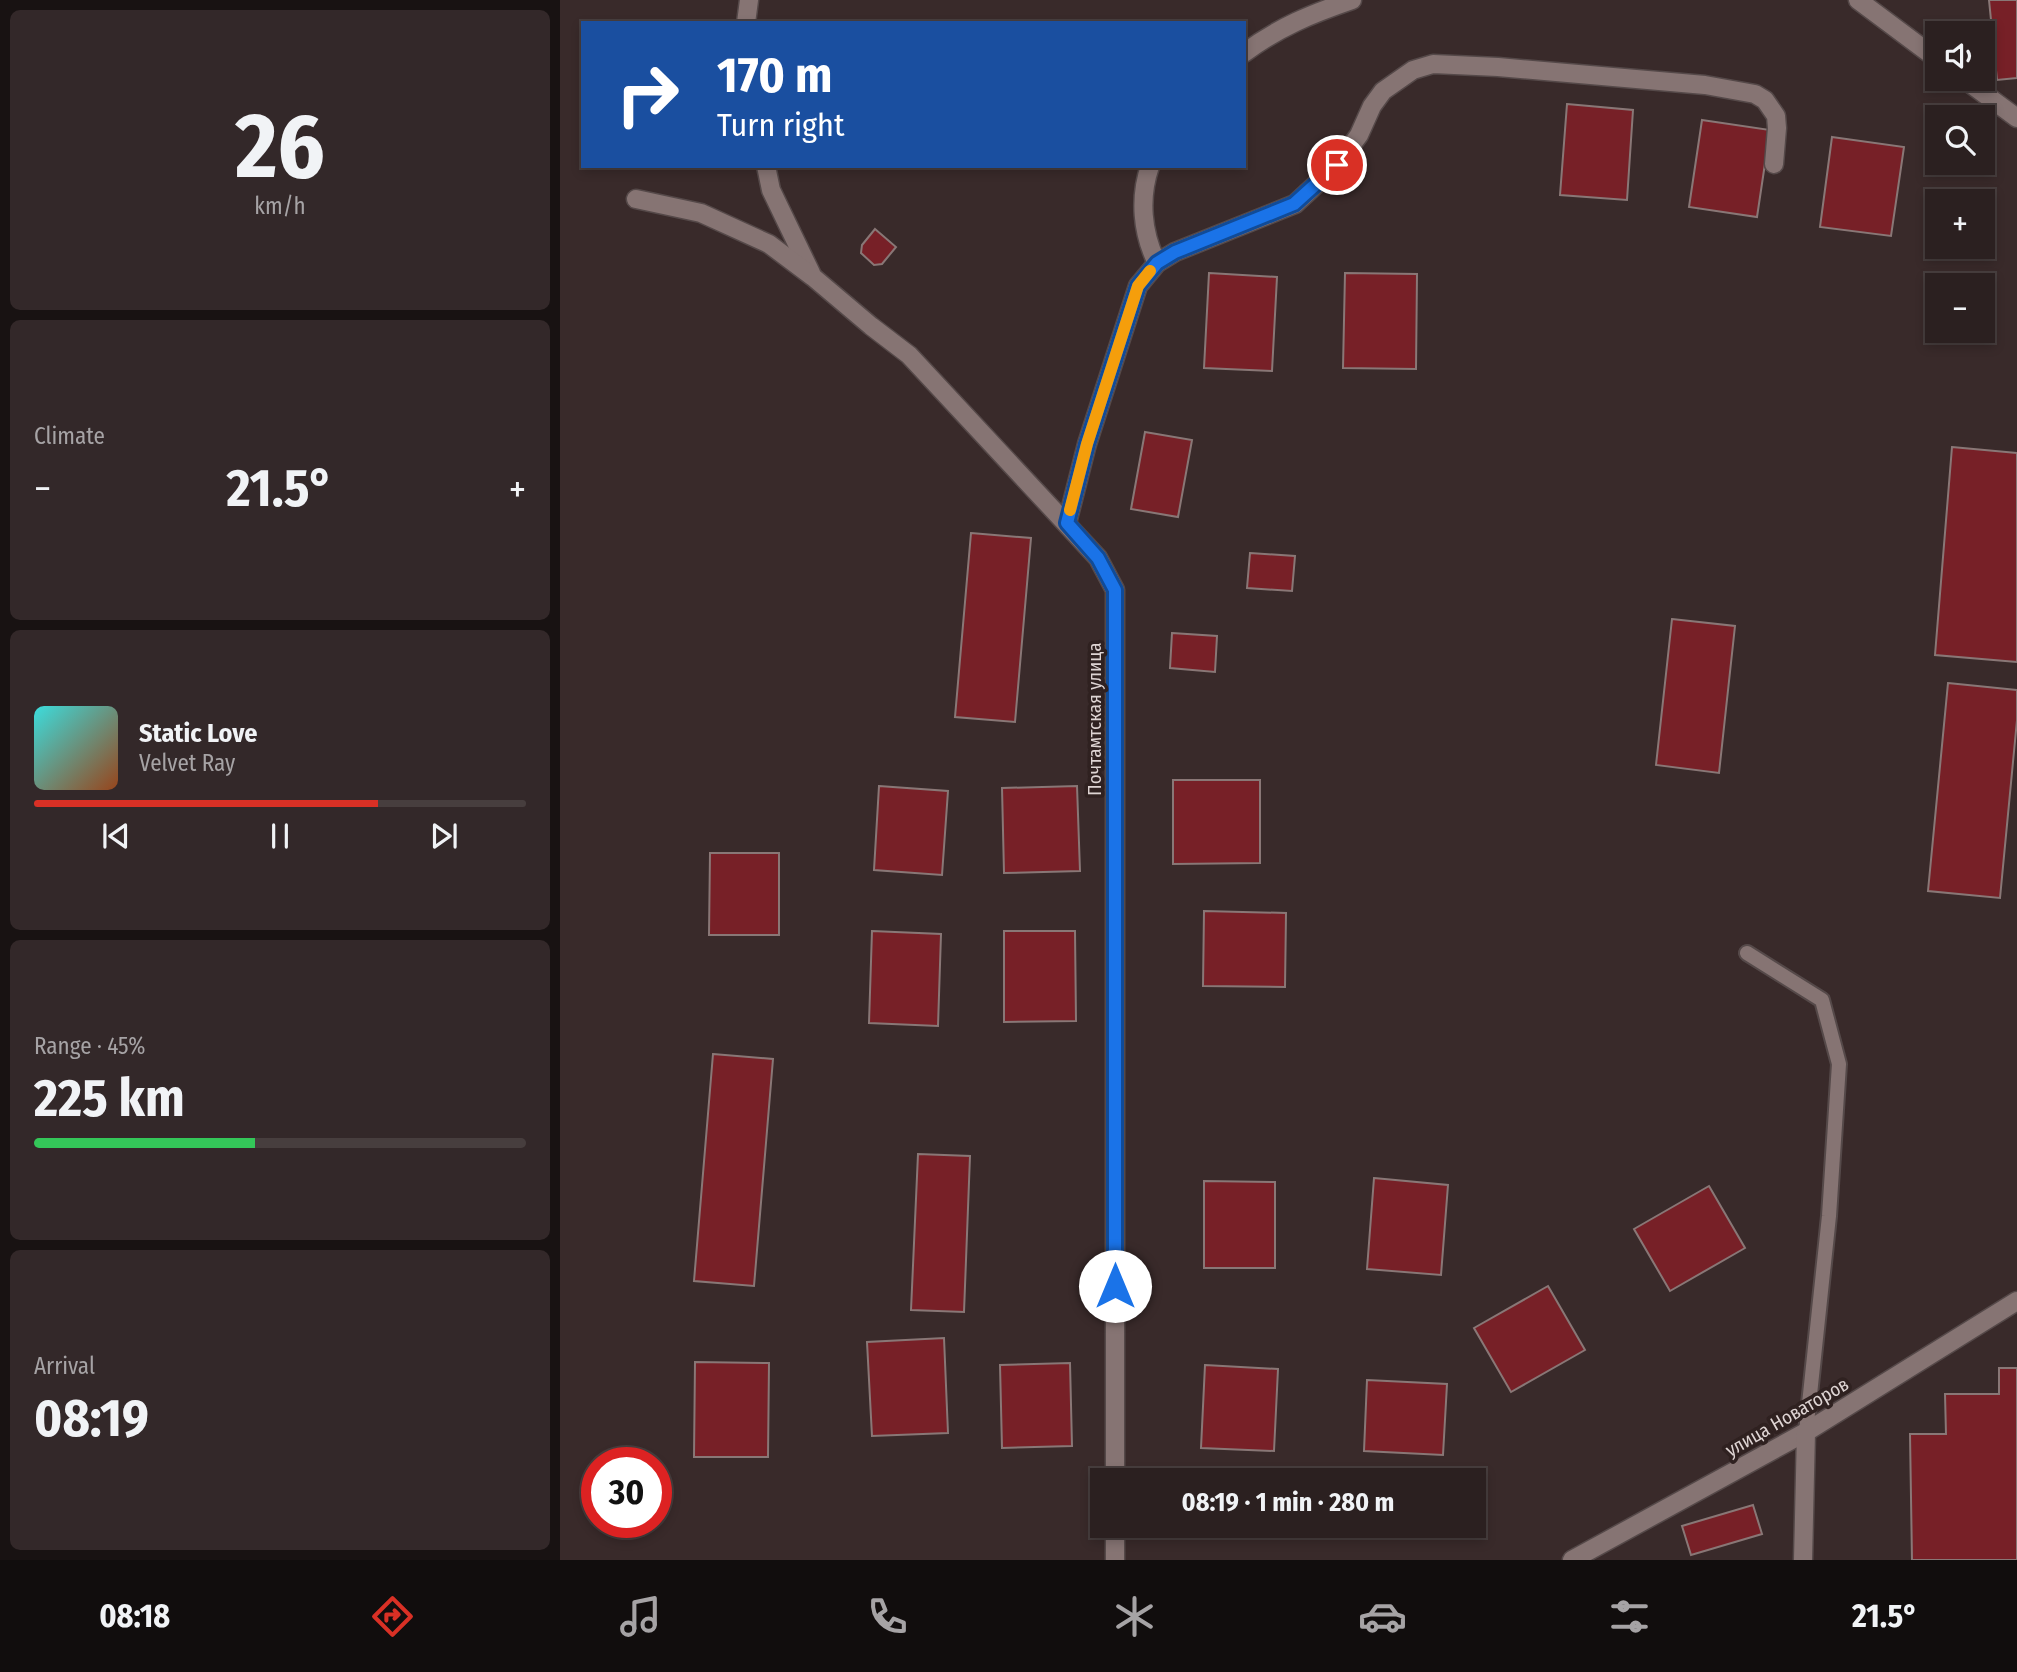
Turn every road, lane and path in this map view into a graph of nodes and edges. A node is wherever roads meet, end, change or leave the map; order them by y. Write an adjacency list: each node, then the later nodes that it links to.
1 (749, 0): 4 (street)
2 (1352, 0): 6 (street)
3 (1858, 0): 5 (street)
4 (746, 21)
5 (1925, 50)
6 (1246, 52)
7 (1980, 91): 8 (street)
8 (2017, 118)
9 (1774, 164): 13 (street)
10 (766, 168): 14 (street)
11 (1149, 168): 13 (street)
12 (636, 199): 14 (street, Почтамтская улица)
13 (1157, 263): 15 (street)
14 (813, 277): 15 (street, Почтамтская улица)
15 (1067, 523): 19 (street, Почтамтская улица)
16 (1746, 953): 18 (lane)
17 (2017, 1301): 18 (street, улица Новаторов)
18 (1806, 1432): 22 (street, улица Новаторов); 23 (street)
19 (1115, 1468)
20 (1115, 1538): 21 (street)
21 (1115, 1560)
22 (1572, 1560)
23 (1803, 1560)

